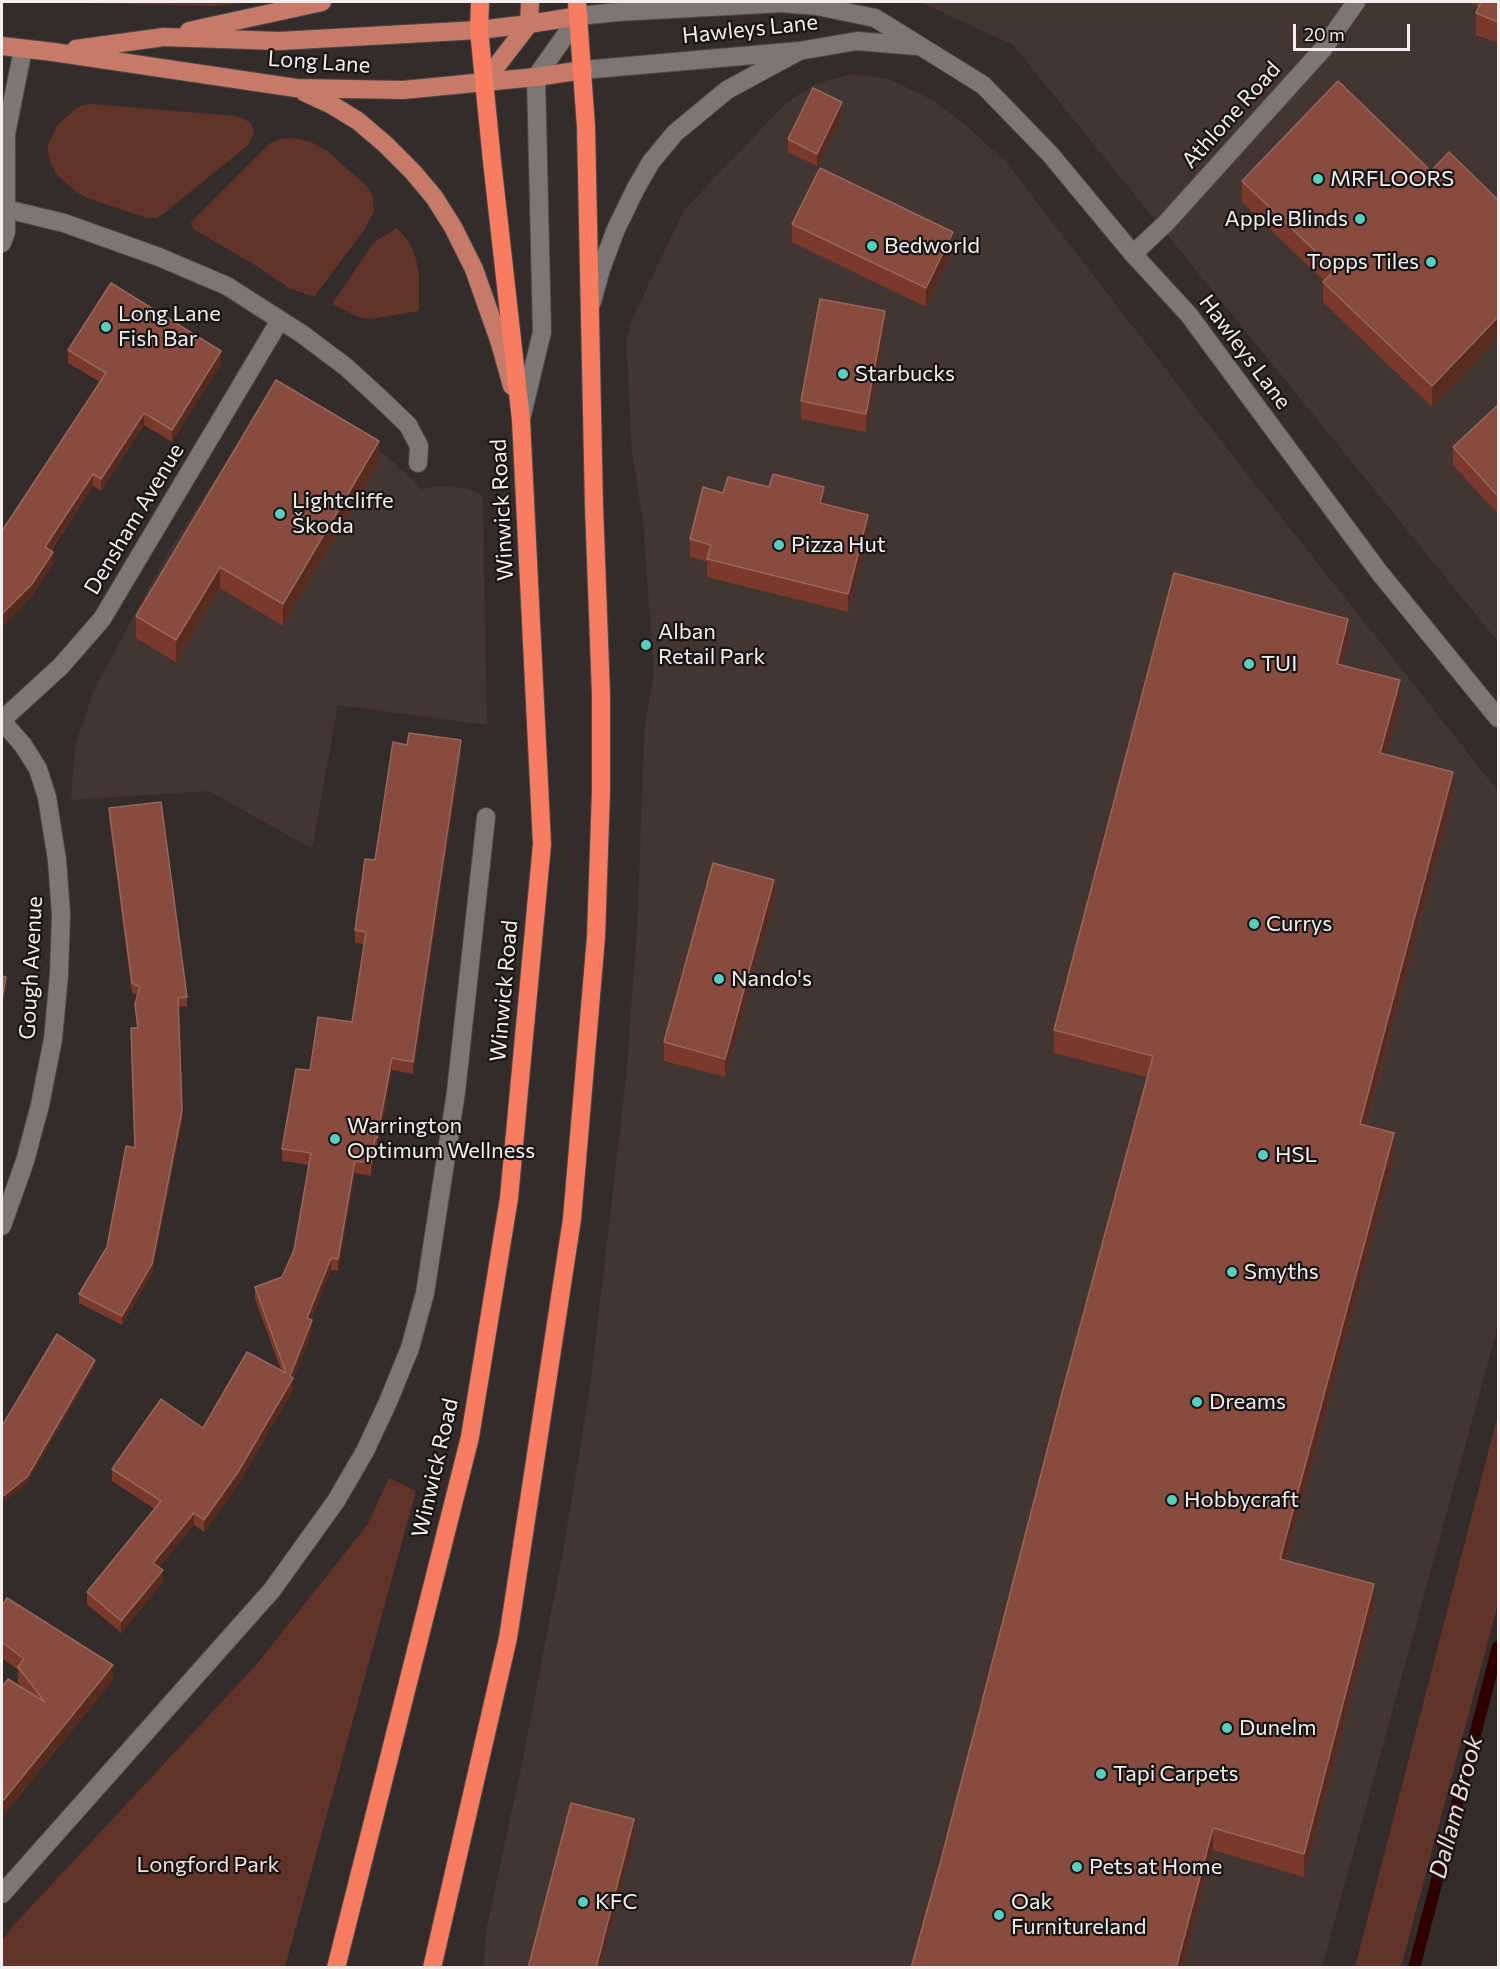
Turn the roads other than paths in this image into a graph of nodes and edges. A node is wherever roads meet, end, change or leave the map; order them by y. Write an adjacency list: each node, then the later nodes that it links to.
1 (322, 2): 9 (main road)
2 (480, 2): 8 (highway, Winwick Road)
3 (530, 2): 7 (main road)
4 (1356, 2): 22 (street, Athlone Road)
5 (745, 3): 6 (street, Hawleys Lane); 11 (street, Hawleys Lane)
6 (578, 9): 7 (main road, Long Lane); 15 (highway); 16 (street)
7 (529, 24): 8 (main road, Long Lane); 17 (main road)
8 (479, 30): 9 (main road, Long Lane); 17 (highway, Winwick Road)
9 (164, 37): 14 (main road, Long Lane)
10 (2, 46): 12 (main road, Long Lane)
11 (921, 47): 13 (street, Hawleys Lane); 22 (street, Hawleys Lane)
12 (22, 49): 14 (main road, Long Lane); 19 (street)
13 (799, 51): 15 (street, Hawleys Lane); 23 (street)
14 (53, 52): 18 (main road, Long Lane)
15 (583, 70): 16 (main road, Long Lane); 23 (highway)
16 (536, 77): 17 (main road, Long Lane); 25 (street)
17 (484, 81): 18 (main road, Long Lane); 25 (highway, Winwick Road)
18 (297, 88): 25 (main road)
19 (3, 159): 20 (street)
20 (4, 206): 21 (street); 24 (street)
21 (2, 243)
22 (1133, 254): 27 (street, Hawleys Lane)
23 (589, 315): 33 (highway)
24 (280, 320): 26 (street); 28 (street, Densham Avenue)
25 (521, 420): 32 (highway, Winwick Road)
26 (418, 463)
27 (1498, 718)
28 (2, 721): 30 (street, Gough Avenue)
29 (486, 817): 31 (street, Winwick Road)
30 (2, 1226)
31 (2, 1894)
32 (336, 1968)
33 (432, 1968)

